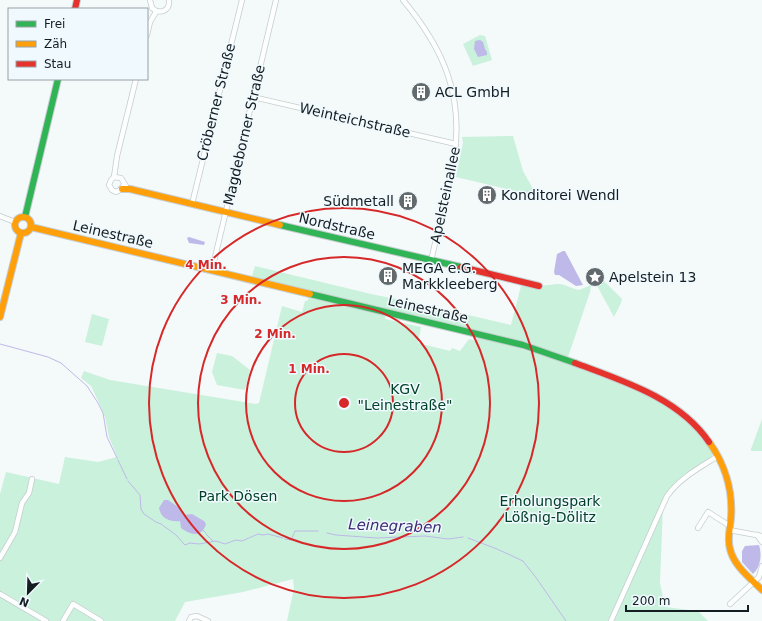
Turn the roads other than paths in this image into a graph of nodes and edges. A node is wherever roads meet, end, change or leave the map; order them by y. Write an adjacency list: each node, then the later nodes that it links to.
1 (150, 0): 6 (street)
2 (168, 0): 6 (street)
3 (242, 0): 14 (street, Cröberner Straße)
4 (276, 0): 10 (street, Magdeborner Straße)
5 (404, 0): 11 (street, Apelsteinallee)
6 (156, 12): 7 (street)
7 (148, 31)
8 (58, 80): 17 (main road)
9 (136, 80): 12 (street, Nordstraße)
10 (253, 97): 11 (street, Weinteichstraße); 15 (street, Magdeborner Straße)
11 (456, 144): 21 (street, Apelsteinallee)
12 (114, 177): 13 (street, Nordstraße); 13 (street, Nordstraße)
13 (125, 187): 14 (main road, Nordstraße)
14 (192, 204): 15 (main road, Nordstraße)
15 (226, 212): 21 (main road, Nordstraße); 22 (street, Magdeborner Straße)
16 (0, 216): 18 (street)
17 (25, 217): 18 (main road); 19 (main road)
18 (15, 222): 20 (main road)
19 (31, 227): 20 (main road); 22 (main road, Leinestraße)
20 (21, 233): 24 (main road)
21 (431, 261): 23 (main road, Nordstraße)
22 (212, 270): 25 (main road, Leinestraße)
23 (539, 286)
24 (0, 317)
25 (718, 456): 28 (main road, Leinestraße); 42 (street)
26 (32, 479): 31 (street)
27 (698, 528): 28 (street)
28 (730, 528): 29 (street); 33 (main road, Leinestraße)
29 (760, 535): 30 (street)
30 (762, 542)
31 (0, 558)
32 (762, 566): 33 (street)
33 (754, 582): 34 (main road, Leinestraße); 36 (street)
34 (762, 590)
35 (0, 594): 37 (street)
36 (730, 604)
37 (46, 621)
38 (63, 621): 39 (street)
39 (101, 621)
40 (189, 621): 41 (street)
41 (208, 621)
42 (611, 621)

